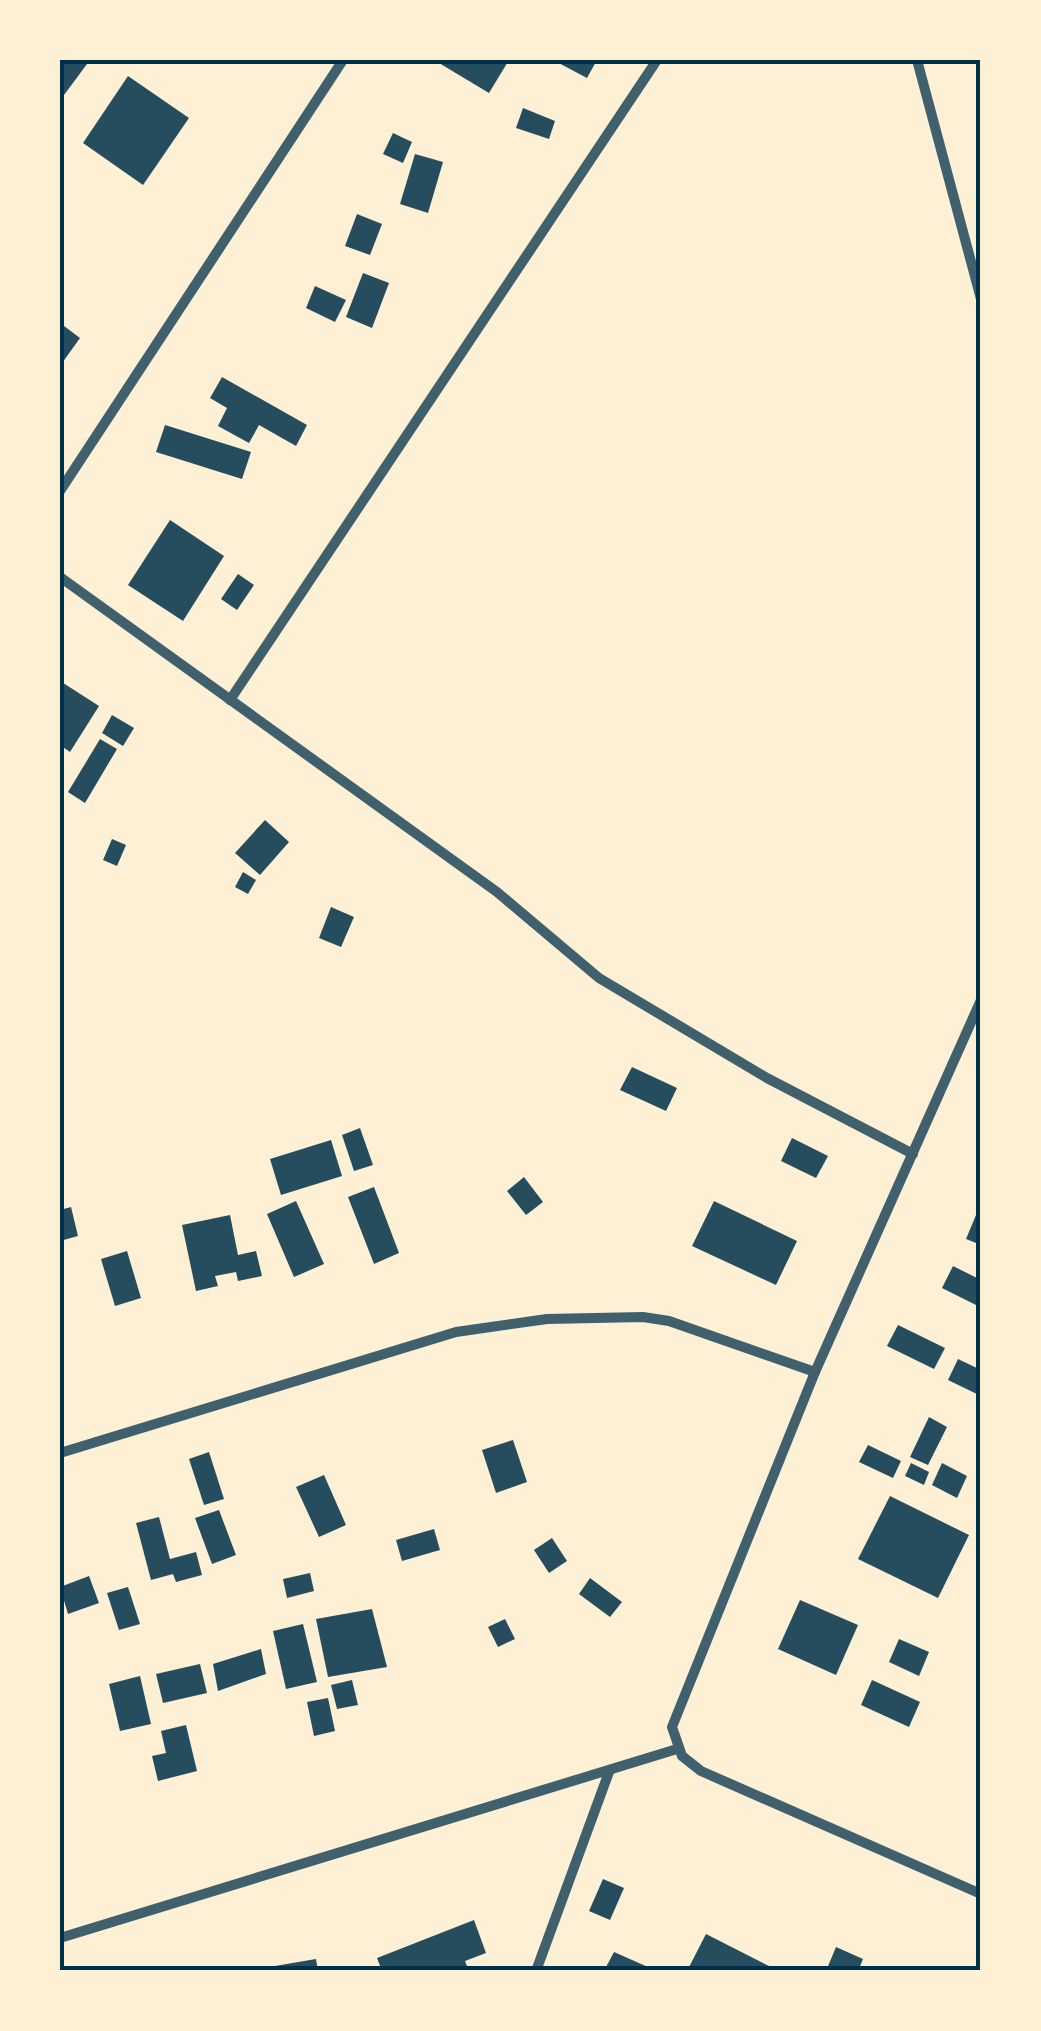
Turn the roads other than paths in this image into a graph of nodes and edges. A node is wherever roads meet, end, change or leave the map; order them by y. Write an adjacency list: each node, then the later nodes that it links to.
1 (343, 60): 5 (street)
2 (656, 60): 7 (street)
3 (917, 60): 4 (street)
4 (981, 299)
5 (60, 491)
6 (60, 577): 7 (street)
7 (230, 700): 9 (street)
8 (981, 1000): 9 (street)
9 (913, 1154): 10 (street)
10 (815, 1372): 11 (street); 12 (street)
11 (60, 1453)
12 (678, 1749): 13 (street); 14 (street)
13 (609, 1772): 15 (street); 16 (street)
14 (981, 1894)
15 (60, 1938)
16 (536, 1971)

